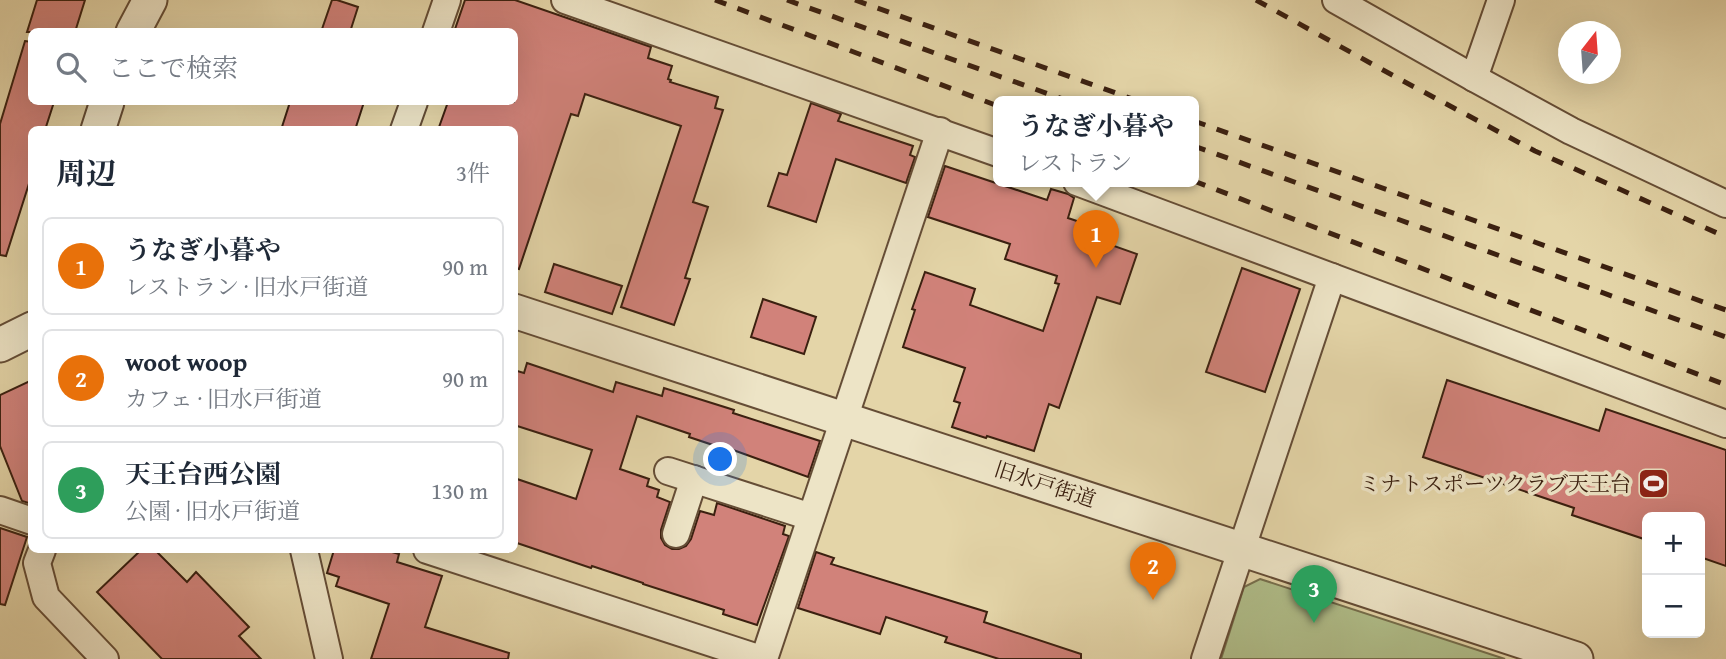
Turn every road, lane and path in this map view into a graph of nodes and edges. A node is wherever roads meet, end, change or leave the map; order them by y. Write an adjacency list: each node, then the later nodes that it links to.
1 (150, 0): 6 (street)
2 (447, 0): 7 (street)
3 (565, 0): 13 (street)
4 (1336, 0): 8 (street)
5 (1501, 0): 8 (street)
6 (136, 28)
7 (437, 28)
8 (1474, 78): 16 (street)
9 (106, 105): 11 (street)
10 (413, 105): 12 (street)
11 (99, 126)
12 (405, 126)
13 (940, 131): 14 (street); 21 (street)
14 (993, 151)
15 (1090, 187): 17 (street)
16 (1726, 204)
17 (1332, 277): 22 (street); 29 (street)
18 (518, 312): 21 (street, 旧水戸街道)
19 (28, 331): 20 (street)
20 (0, 345)
21 (844, 419): 26 (street); 29 (street, 旧水戸街道)
22 (1726, 424)
23 (668, 471): 24 (street)
24 (694, 479): 26 (street); 28 (street)
25 (0, 510): 27 (street)
26 (811, 517): 35 (street)
27 (28, 519)
28 (676, 534)
29 (1241, 549): 36 (street); 37 (street, 旧水戸街道)
30 (41, 553): 33 (street)
31 (305, 553): 34 (street)
32 (436, 553): 35 (street)
33 (105, 659)
34 (330, 659)
35 (762, 659)
36 (1206, 659)
37 (1576, 659)

